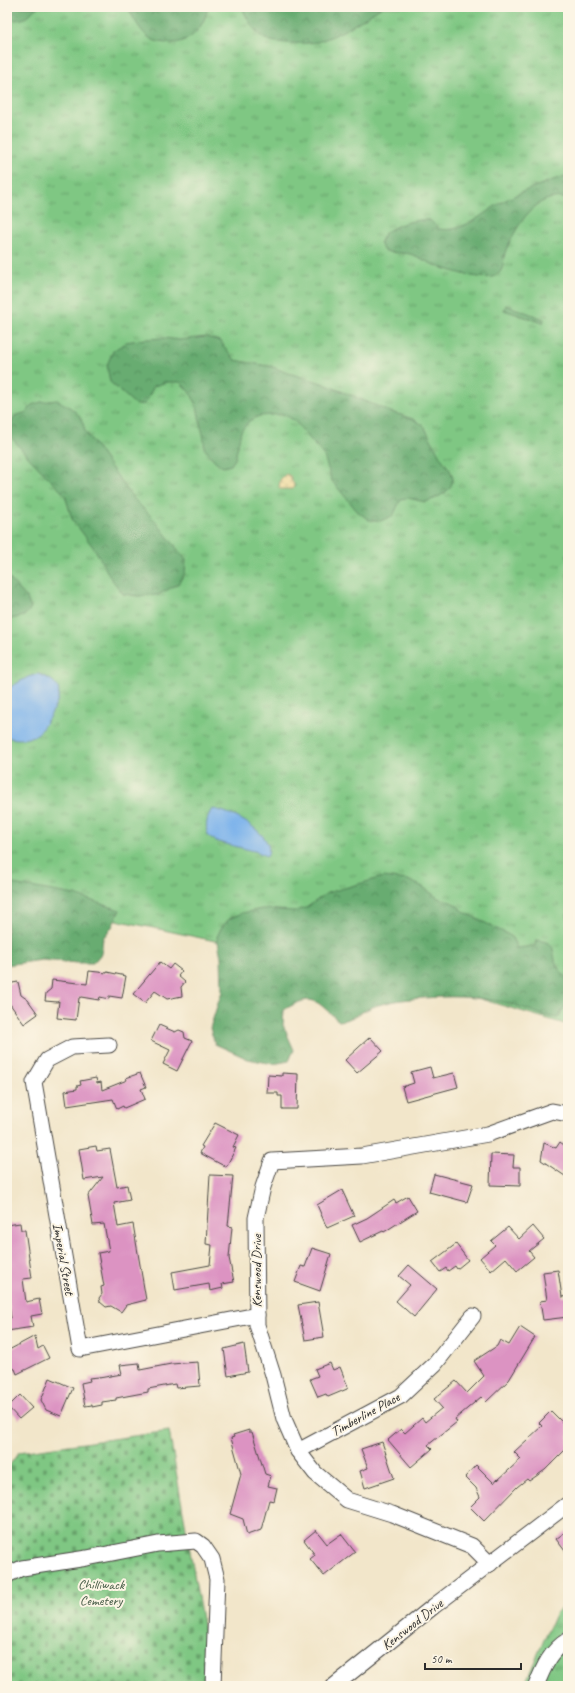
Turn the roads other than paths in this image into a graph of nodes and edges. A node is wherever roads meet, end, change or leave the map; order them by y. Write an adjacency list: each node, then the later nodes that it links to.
1 (109, 1045): 3 (street, Imperial Street)
2 (568, 1114): 3 (street, Kenswood Drive)
3 (256, 1316): 5 (street, Kenswood Drive)
4 (473, 1316): 5 (street, Timberline Place)
5 (298, 1451): 7 (street, Kenswood Drive)
6 (568, 1504): 7 (street, Kenswood Drive)
7 (490, 1564): 11 (street, Kenswood Drive)
8 (7, 1575): 10 (street)
9 (568, 1640): 12 (street)
10 (213, 1686)
11 (334, 1686)
12 (536, 1686)

